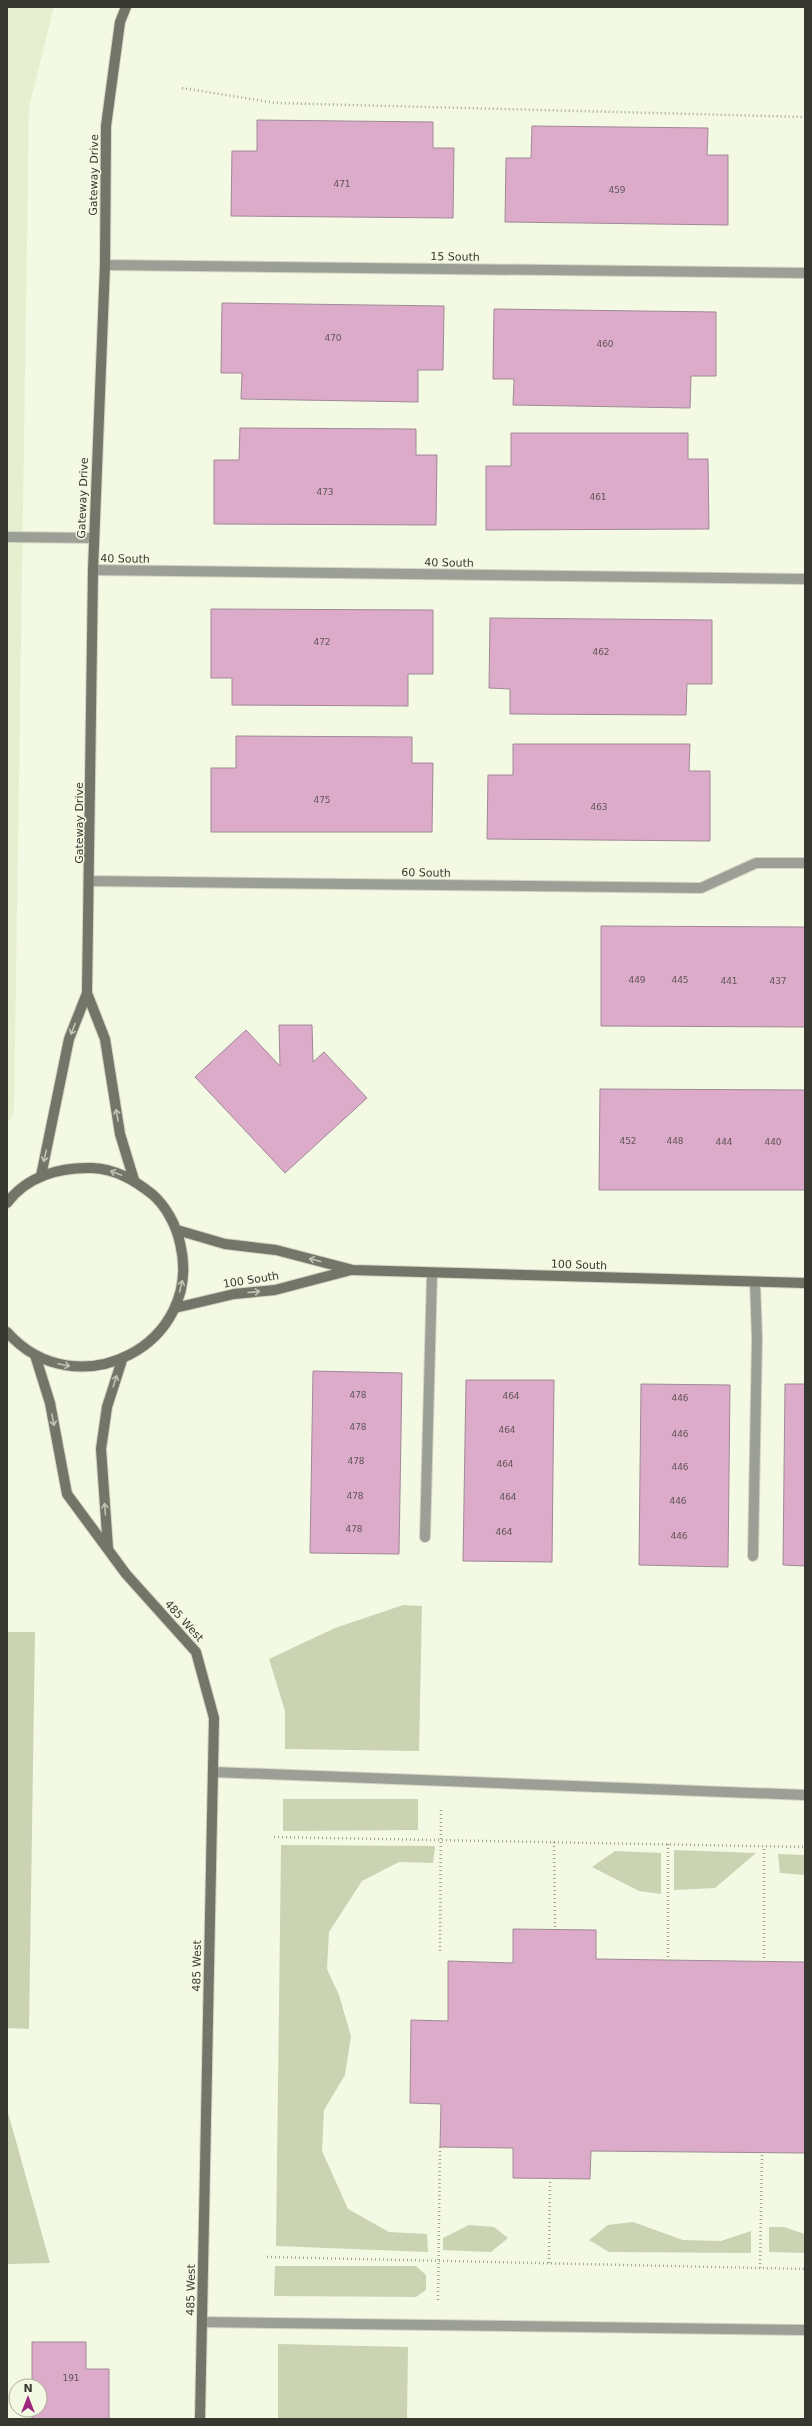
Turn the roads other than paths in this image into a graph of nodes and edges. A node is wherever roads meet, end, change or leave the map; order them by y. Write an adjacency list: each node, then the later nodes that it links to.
1 (126, 7): 2 (street, Gateway Drive)
2 (105, 265): 3 (lane, 15 South); 5 (street, Gateway Drive)
3 (805, 273)
4 (7, 537): 5 (lane)
5 (94, 538): 6 (street, Gateway Drive)
6 (93, 570): 7 (lane, 40 South); 9 (street, Gateway Drive)
7 (805, 579)
8 (805, 863): 9 (lane, 60 South)
9 (90, 881): 10 (street, Gateway Drive)
10 (87, 993): 11 (street, Gateway Drive, one-way to 11); 12 (street, Gateway Drive, one-way to 10)
11 (41, 1176): 12 (street, one-way to 11); 13 (street)
12 (134, 1180): 14 (street)
13 (7, 1203)
14 (177, 1230): 15 (street, 100 South, one-way to 14); 19 (street, one-way to 14)
15 (353, 1270): 16 (street, 100 South); 19 (street, 100 South, one-way to 15)
16 (432, 1272): 17 (street, 100 South); 23 (lane)
17 (755, 1282): 18 (street, 100 South); 25 (lane)
18 (805, 1283)
19 (175, 1308): 22 (street)
20 (7, 1332): 21 (street)
21 (35, 1355): 22 (street, one-way to 22); 24 (street, 485 West, one-way to 24)
22 (122, 1360): 24 (street, one-way to 22)
23 (425, 1537)
24 (108, 1548): 26 (street, 485 West)
25 (753, 1556)
26 (213, 1772): 27 (lane); 28 (street, 485 West)
27 (805, 1795)
28 (202, 2322): 29 (lane); 30 (street, 485 West)
29 (805, 2330)
30 (200, 2419)

